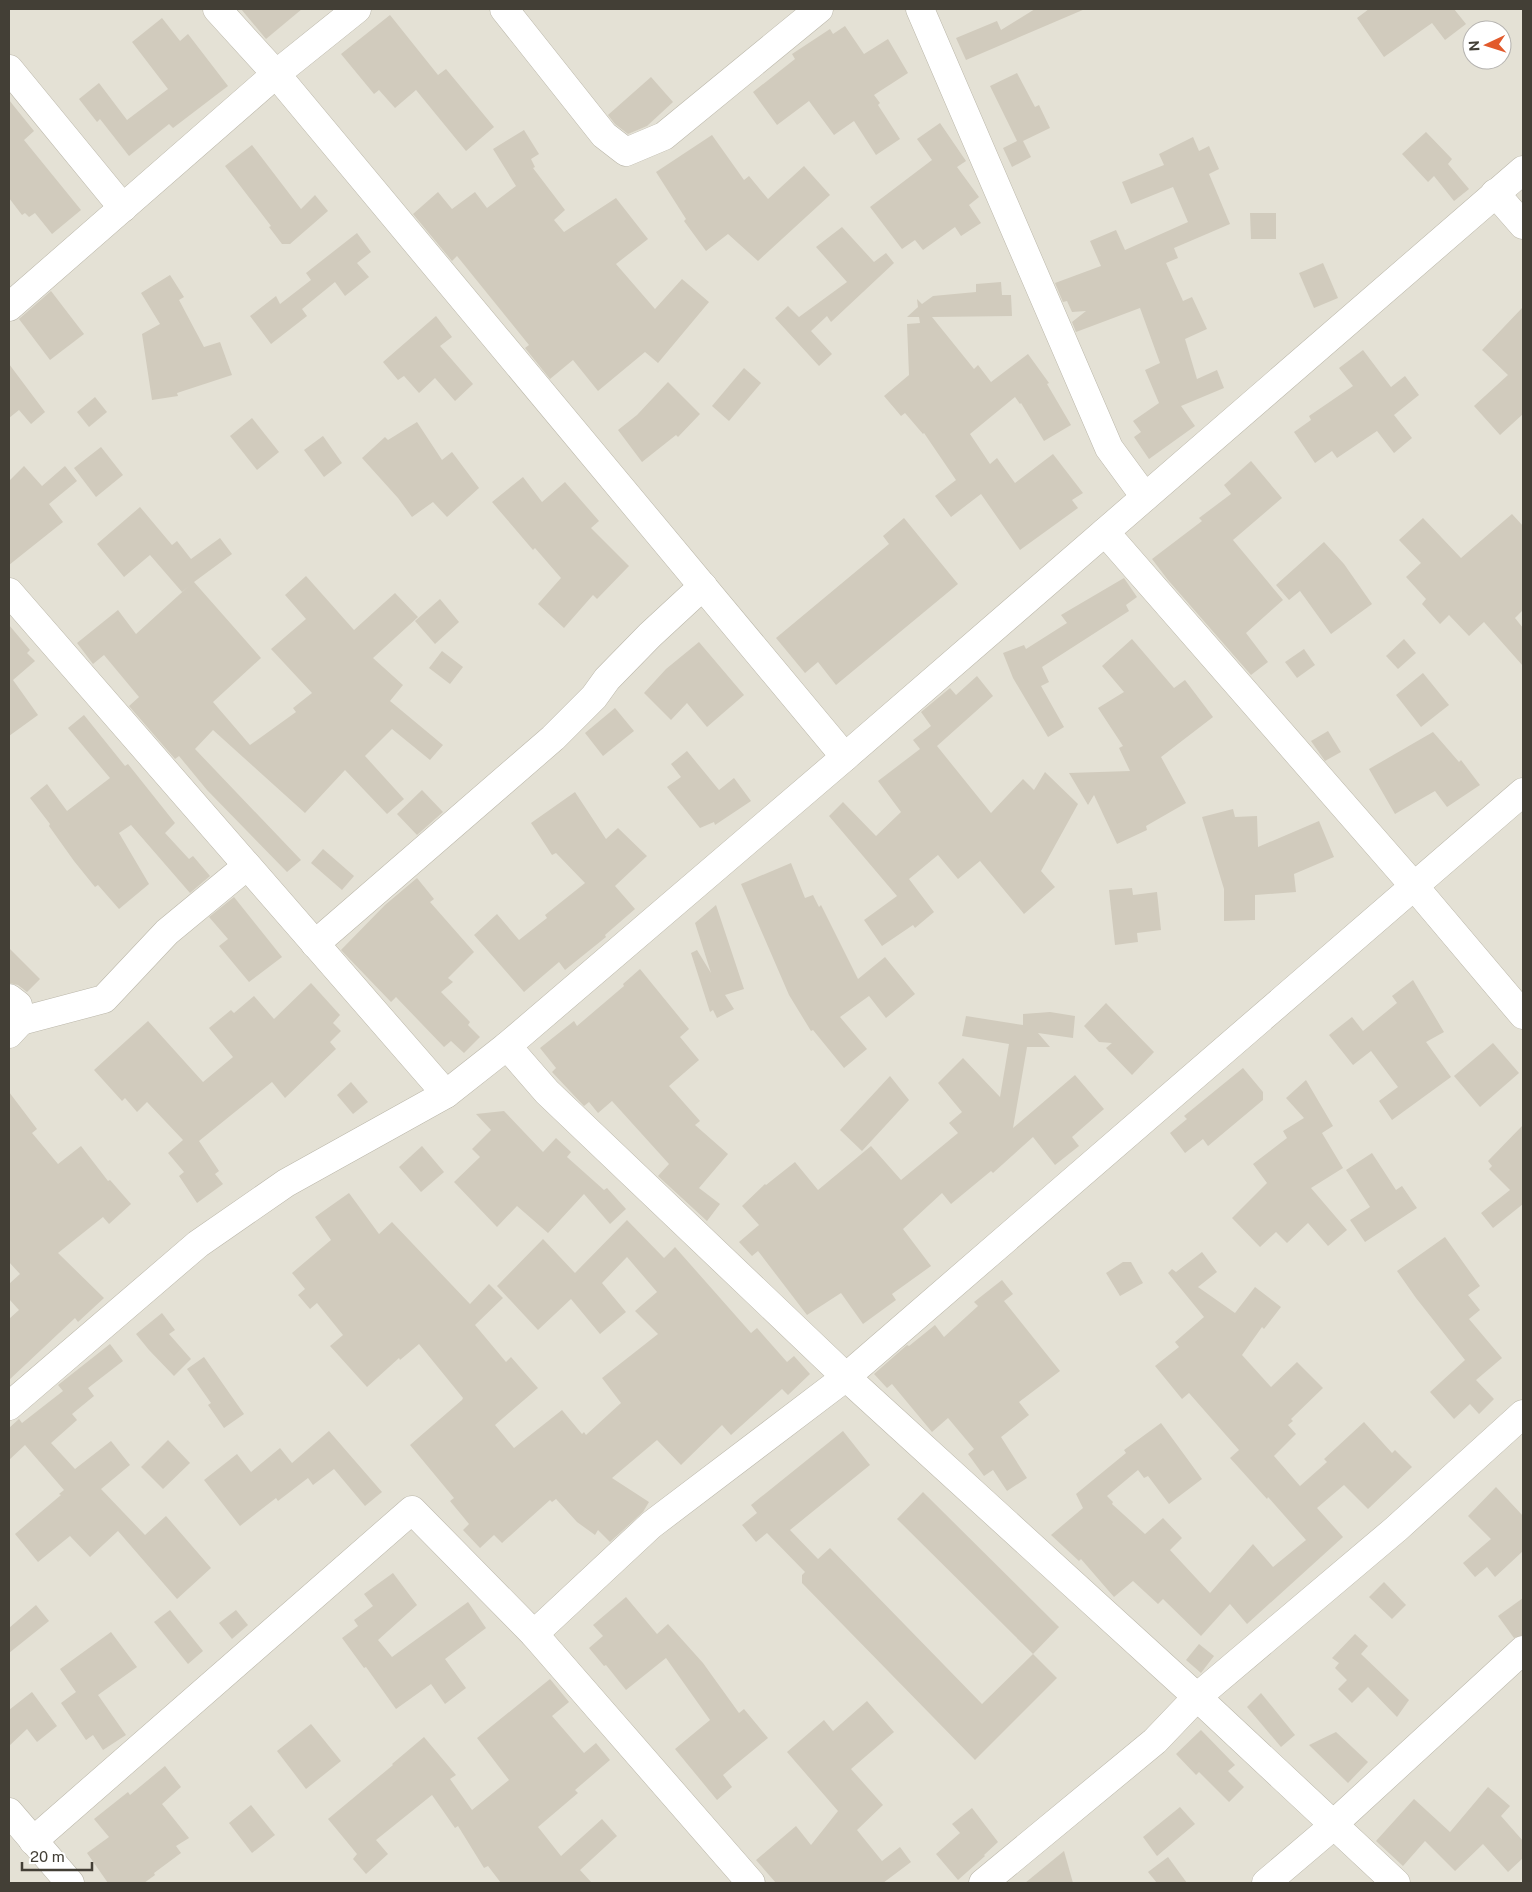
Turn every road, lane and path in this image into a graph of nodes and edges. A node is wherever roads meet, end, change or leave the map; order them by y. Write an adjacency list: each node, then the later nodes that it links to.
1 (217, 9): 7 (street)
2 (357, 9): 7 (street)
3 (504, 9): 4 (street)
4 (819, 9)
5 (920, 9): 13 (street)
6 (9, 69): 10 (street)
7 (276, 74): 10 (street); 15 (street)
8 (1523, 170): 9 (street)
9 (1495, 193): 11 (street); 13 (street)
10 (122, 208): 12 (street)
11 (1523, 225)
12 (9, 307)
13 (1145, 496): 14 (street)
14 (1104, 532): 17 (street); 20 (street)
15 (703, 586): 17 (street); 21 (street)
16 (9, 592): 19 (street)
17 (845, 757): 24 (street)
18 (1523, 792): 20 (street)
19 (247, 866): 21 (street); 23 (street)
20 (1414, 886): 22 (street); 26 (street)
21 (315, 944): 25 (street)
22 (1523, 1015)
23 (13, 1018)
24 (506, 1046): 25 (street); 26 (street)
25 (446, 1094): 27 (street)
26 (846, 1377): 29 (street); 31 (street)
27 (9, 1406)
28 (1523, 1414): 31 (street)
29 (534, 1634): 34 (street); 36 (street)
30 (1523, 1650): 33 (street)
31 (1196, 1697): 33 (street); 37 (street)
32 (9, 1812): 34 (street)
33 (1334, 1826): 38 (street); 39 (street)
34 (33, 1840): 35 (street)
35 (70, 1883)
36 (751, 1883)
37 (983, 1883)
38 (1266, 1883)
39 (1396, 1883)

